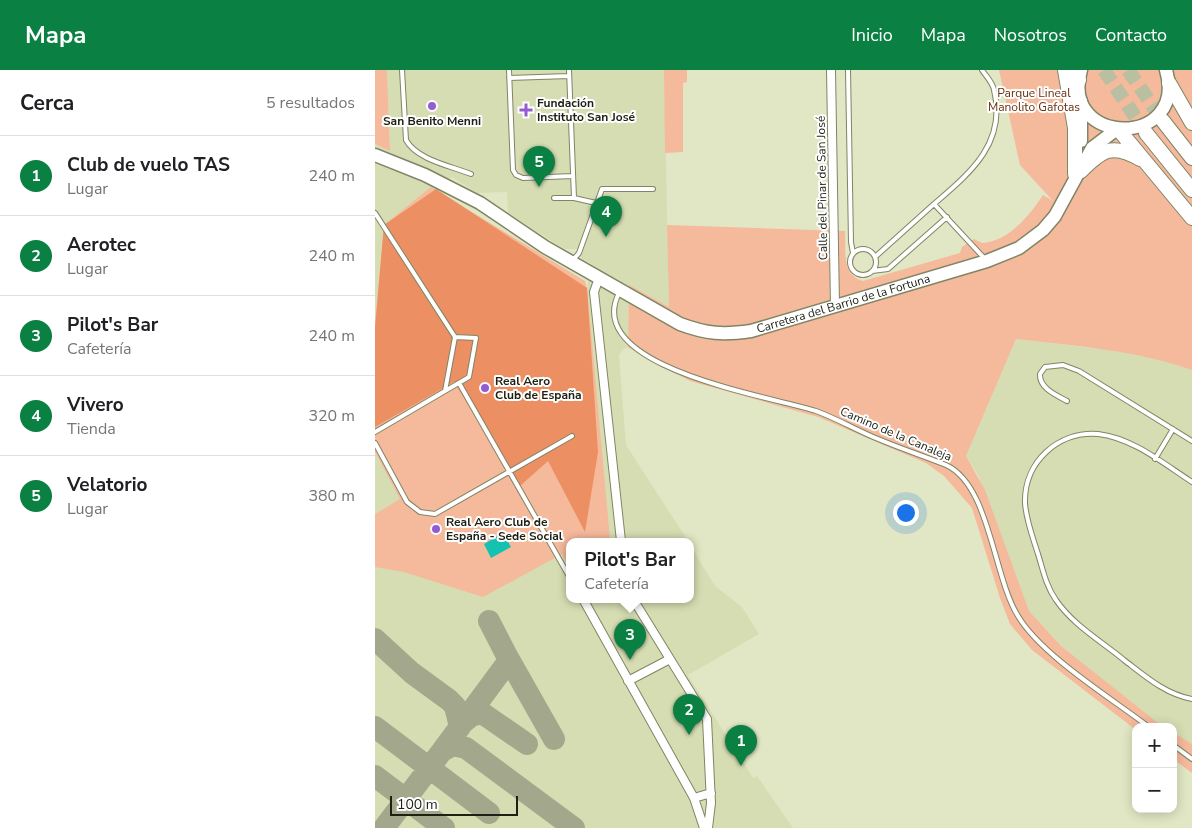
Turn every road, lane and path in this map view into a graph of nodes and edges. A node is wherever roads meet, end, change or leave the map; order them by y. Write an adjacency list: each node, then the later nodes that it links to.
1 (402, 70): 21 (lane)
2 (509, 70): 11 (lane)
3 (569, 70): 9 (lane)
4 (831, 70): 39 (street, Calle del Pinar de San José)
5 (848, 70): 32 (lane)
6 (982, 70): 28 (lane)
7 (1065, 70): 20 (highway)
8 (1078, 73): 12 (main road, Carretera del Barrio de la Fortuna)
9 (569, 76): 11 (lane); 22 (lane)
10 (1167, 76): 14 (highway); 15 (main road)
11 (509, 78): 22 (lane)
12 (1081, 100): 15 (main road); 20 (main road, Carretera del Barrio de la Fortuna)
13 (1163, 121): 18 (highway)
14 (1192, 123)
15 (1118, 129): 19 (highway); 20 (main road, Carretera del Barrio de la Fortuna)
16 (1145, 133): 24 (highway)
17 (375, 154): 35 (main road, Carretera del Barrio de la Fortuna)
18 (1192, 158)
19 (1143, 160): 20 (highway); 31 (highway)
20 (1078, 173): 34 (main road, Carretera del Barrio de la Fortuna)
21 (471, 174)
22 (573, 176): 26 (lane)
23 (653, 189): 27 (lane)
24 (1192, 190)
25 (554, 198): 26 (lane)
26 (574, 198): 27 (lane)
27 (597, 203): 35 (lane)
28 (934, 204): 30 (lane); 33 (lane)
29 (375, 213): 40 (lane)
30 (947, 217): 34 (lane); 36 (lane)
31 (1192, 218)
32 (853, 254): 33 (lane); 36 (lane)
33 (875, 257): 36 (lane)
34 (987, 261): 39 (main road, Carretera del Barrio de la Fortuna)
35 (571, 262): 37 (main road, Carretera del Barrio de la Fortuna)
36 (872, 271)
37 (599, 278): 38 (main road, Carretera del Barrio de la Fortuna); 52 (street)
38 (621, 290): 39 (main road, Carretera del Barrio de la Fortuna); 59 (lane, Camino de la Canaleja)
39 (835, 306)
40 (455, 337): 41 (lane); 42 (lane)
41 (459, 383): 42 (lane); 50 (lane)
42 (445, 391): 45 (lane)
43 (1067, 402): 44 (lane)
44 (1173, 429): 47 (lane); 49 (lane)
45 (375, 432)
46 (572, 436): 50 (lane)
47 (1192, 441)
48 (375, 443): 50 (lane)
49 (1155, 458): 51 (lane); 58 (lane)
50 (509, 473): 53 (lane)
51 (1192, 482)
52 (621, 538)
53 (566, 571)
54 (585, 603): 57 (street)
55 (635, 603): 56 (street)
56 (670, 659): 57 (street); 62 (street)
57 (628, 681): 63 (street)
58 (1192, 700)
59 (1144, 723)
60 (1177, 748): 61 (lane)
61 (1192, 759)
62 (711, 793): 63 (street); 64 (street)
63 (693, 798): 64 (street)
64 (705, 815): 65 (street)
65 (706, 828)

